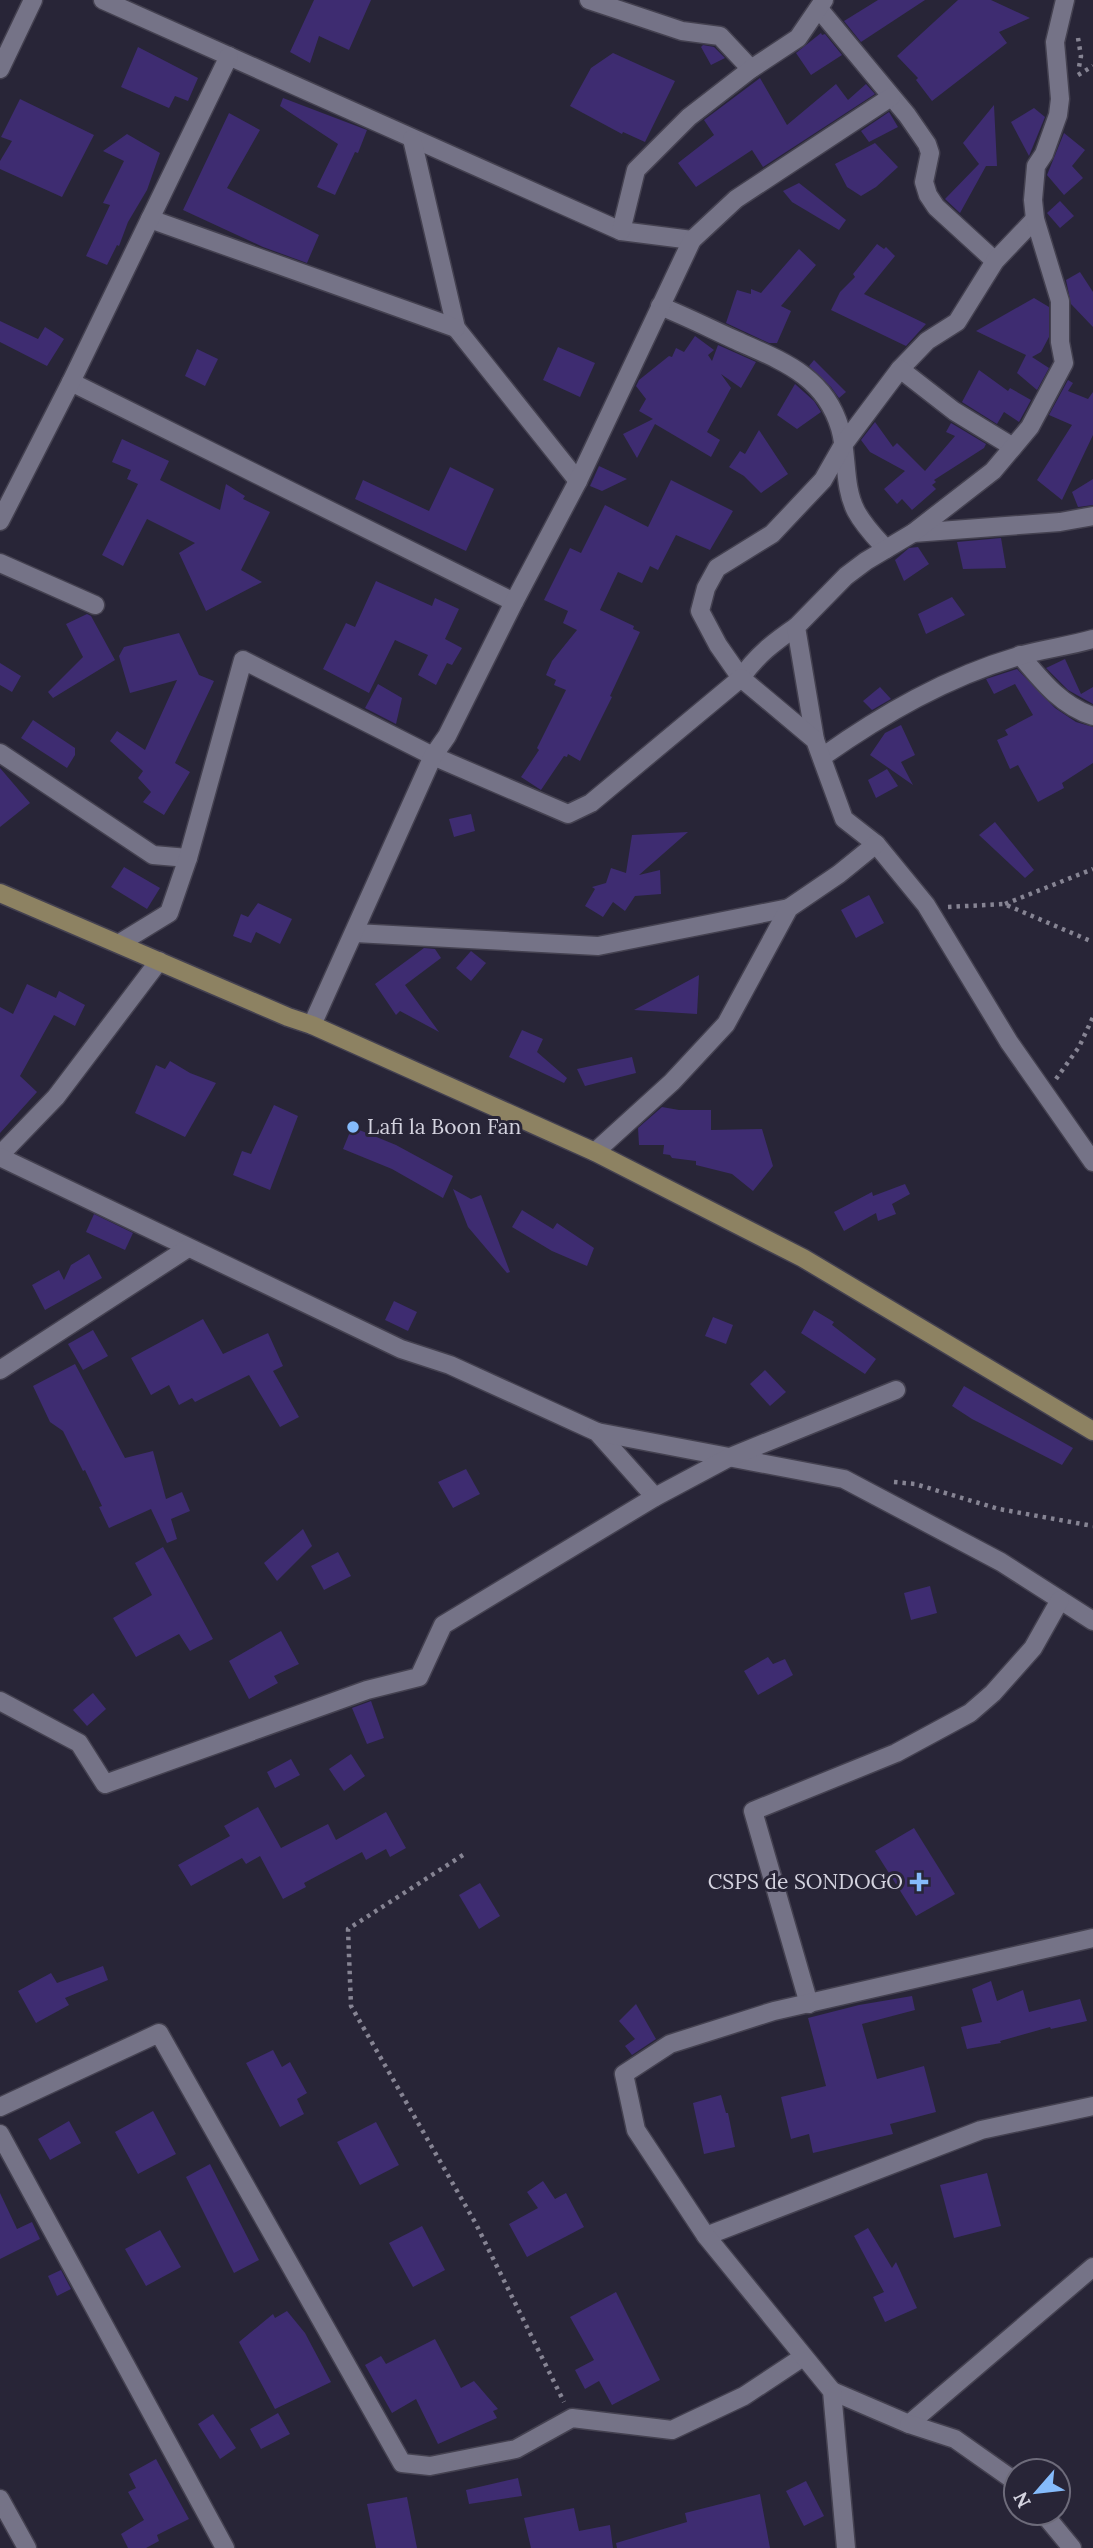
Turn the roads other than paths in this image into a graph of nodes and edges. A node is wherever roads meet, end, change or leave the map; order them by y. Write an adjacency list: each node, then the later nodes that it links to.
1 (33, 0): 7 (street)
2 (103, 0): 6 (street)
3 (589, 0): 8 (street)
4 (1065, 0): 12 (street)
5 (821, 4): 8 (street); 9 (street)
6 (229, 56): 10 (street); 11 (street)
7 (0, 69)
8 (751, 69): 13 (street)
9 (891, 97): 14 (street); 15 (street)
10 (412, 139): 13 (street); 17 (street)
11 (150, 219): 17 (street); 19 (street)
12 (1035, 219): 15 (street); 21 (street)
13 (621, 231): 14 (street)
14 (692, 240): 16 (street)
15 (995, 261): 18 (street)
16 (660, 306): 20 (street); 22 (street)
17 (456, 328): 22 (street)
18 (900, 369): 20 (street); 21 (street)
19 (71, 382): 24 (street); 28 (street)
20 (843, 446): 26 (street); 33 (street)
21 (1013, 447): 25 (street)
22 (578, 481): 28 (street)
23 (1093, 516): 25 (street)
24 (0, 521)
25 (913, 533): 26 (street)
26 (886, 549): 30 (street)
27 (0, 564): 29 (street)
28 (514, 602): 37 (street)
29 (95, 605)
30 (796, 627): 33 (street); 35 (street)
31 (1093, 639): 32 (street)
32 (1020, 655): 34 (street); 38 (street)
33 (741, 678): 35 (street); 37 (street)
34 (1093, 716)
35 (815, 740): 38 (street)
36 (0, 753): 40 (street)
37 (433, 756): 40 (street); 43 (street)
38 (822, 757): 39 (street)
39 (876, 844): 42 (street); 49 (street)
40 (188, 858): 44 (street)
41 (0, 893): 44 (street)
42 (789, 908): 43 (street); 47 (street)
43 (355, 933): 46 (street)
44 (120, 943): 45 (street)
45 (159, 961): 46 (street); 48 (street)
46 (312, 1025): 47 (street)
47 (595, 1152): 53 (street)
48 (0, 1156): 50 (street)
49 (1093, 1162)
50 (188, 1248): 51 (street); 54 (street)
51 (0, 1370)
52 (896, 1390): 55 (street)
53 (1093, 1431)
54 (597, 1432): 55 (street); 56 (street)
55 (730, 1457): 56 (street); 57 (street)
56 (655, 1497): 59 (street)
57 (1060, 1600): 58 (street); 61 (street)
58 (1093, 1621)
59 (0, 1701)
60 (1093, 1938): 61 (street)
61 (808, 2004): 65 (street)
62 (1093, 2106): 65 (street)
63 (0, 2107): 67 (street)
64 (0, 2134): 74 (street)
65 (706, 2236): 67 (street)
66 (1093, 2267): 69 (street)
67 (803, 2357): 68 (street)
68 (832, 2391): 69 (street); 75 (street)
69 (909, 2424): 70 (street)
70 (1002, 2472)
71 (0, 2499): 73 (street)
72 (1055, 2527): 76 (street)
73 (27, 2548)
74 (225, 2548)
75 (846, 2548)
76 (1072, 2548)

